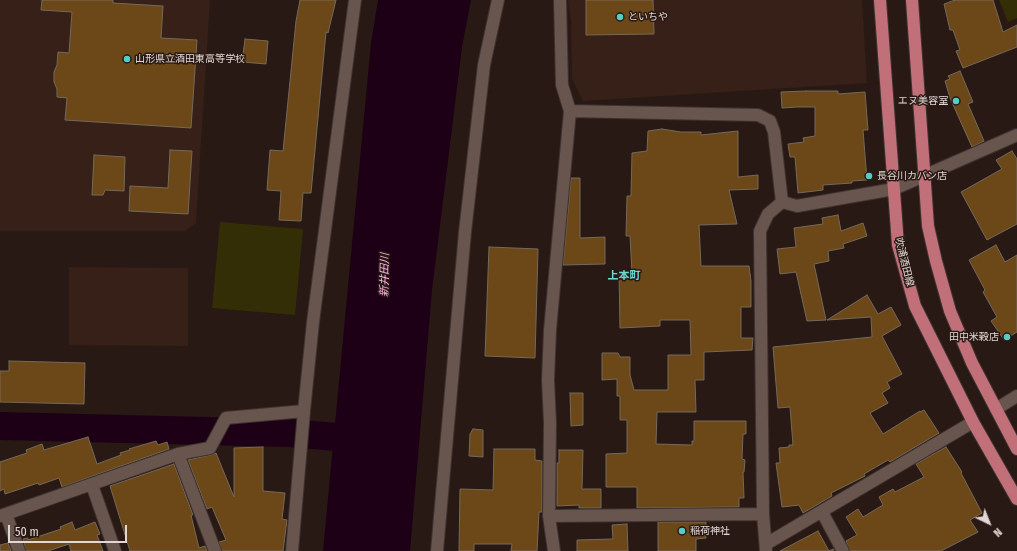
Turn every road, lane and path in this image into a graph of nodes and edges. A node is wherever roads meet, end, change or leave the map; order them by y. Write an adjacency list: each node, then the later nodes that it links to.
1 (355, 0): 13 (street)
2 (498, 0): 28 (street)
3 (560, 0): 6 (street)
4 (880, 0): 9 (main road, 吹浦酒田線)
5 (912, 0): 8 (main road)
6 (570, 111): 10 (street); 22 (street)
7 (1017, 135): 8 (street)
8 (924, 176): 9 (street); 12 (main road)
9 (894, 189): 10 (street); 14 (main road, 吹浦酒田線)
10 (782, 202): 20 (street)
11 (1017, 396): 12 (street)
12 (996, 409): 15 (main road)
13 (304, 411): 16 (street); 27 (street)
14 (973, 422): 18 (main road, 吹浦酒田線); 19 (street)
15 (1017, 449)
16 (178, 454): 17 (street); 26 (street)
17 (92, 485): 21 (street); 25 (street)
18 (1017, 499)
19 (822, 512): 23 (street); 30 (street)
20 (763, 514): 22 (street); 23 (street)
21 (3, 515): 24 (street)
22 (549, 516): 29 (street)
23 (766, 548)
24 (19, 551)
25 (115, 551)
26 (215, 551)
27 (292, 551)
28 (437, 551)
29 (554, 551)
30 (843, 551)

